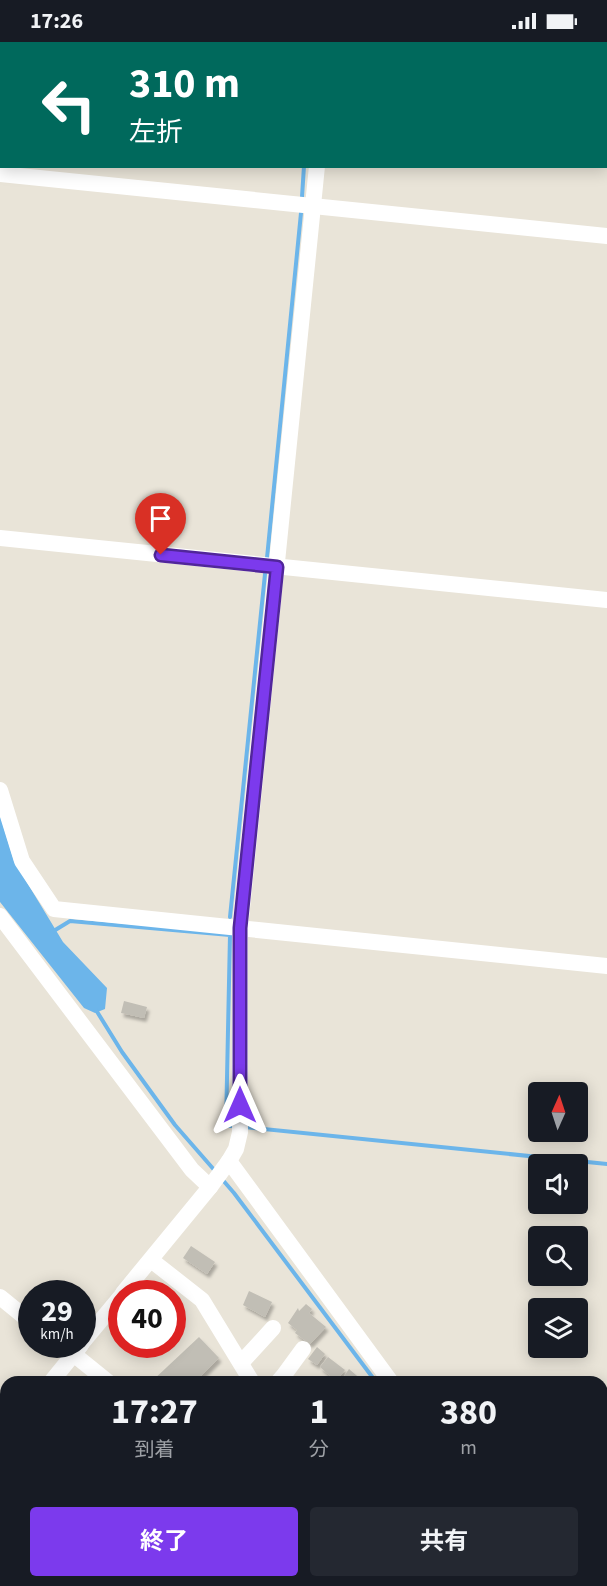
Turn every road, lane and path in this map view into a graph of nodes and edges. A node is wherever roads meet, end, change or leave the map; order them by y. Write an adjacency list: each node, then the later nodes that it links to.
1 (317, 168): 3 (street)
2 (0, 174): 3 (street)
3 (313, 206): 4 (street); 6 (street)
4 (607, 236)
5 (0, 538): 6 (street)
6 (277, 567): 7 (street); 10 (street)
7 (607, 600)
8 (0, 790): 10 (street)
9 (0, 916): 13 (street)
10 (240, 928): 11 (street); 12 (street)
11 (607, 966)
12 (227, 1163): 13 (street); 29 (street)
13 (213, 1183): 14 (street)
14 (151, 1260): 15 (street); 24 (street)
15 (134, 1280)
16 (0, 1297): 18 (street)
17 (108, 1309): 19 (street)
18 (18, 1312)
19 (96, 1323)
20 (273, 1328): 24 (street)
21 (303, 1349): 28 (street)
22 (67, 1358): 25 (street)
23 (86, 1358): 26 (street)
24 (241, 1363): 27 (street)
25 (55, 1376)
26 (102, 1376)
27 (249, 1376)
28 (283, 1376)
29 (387, 1376)

